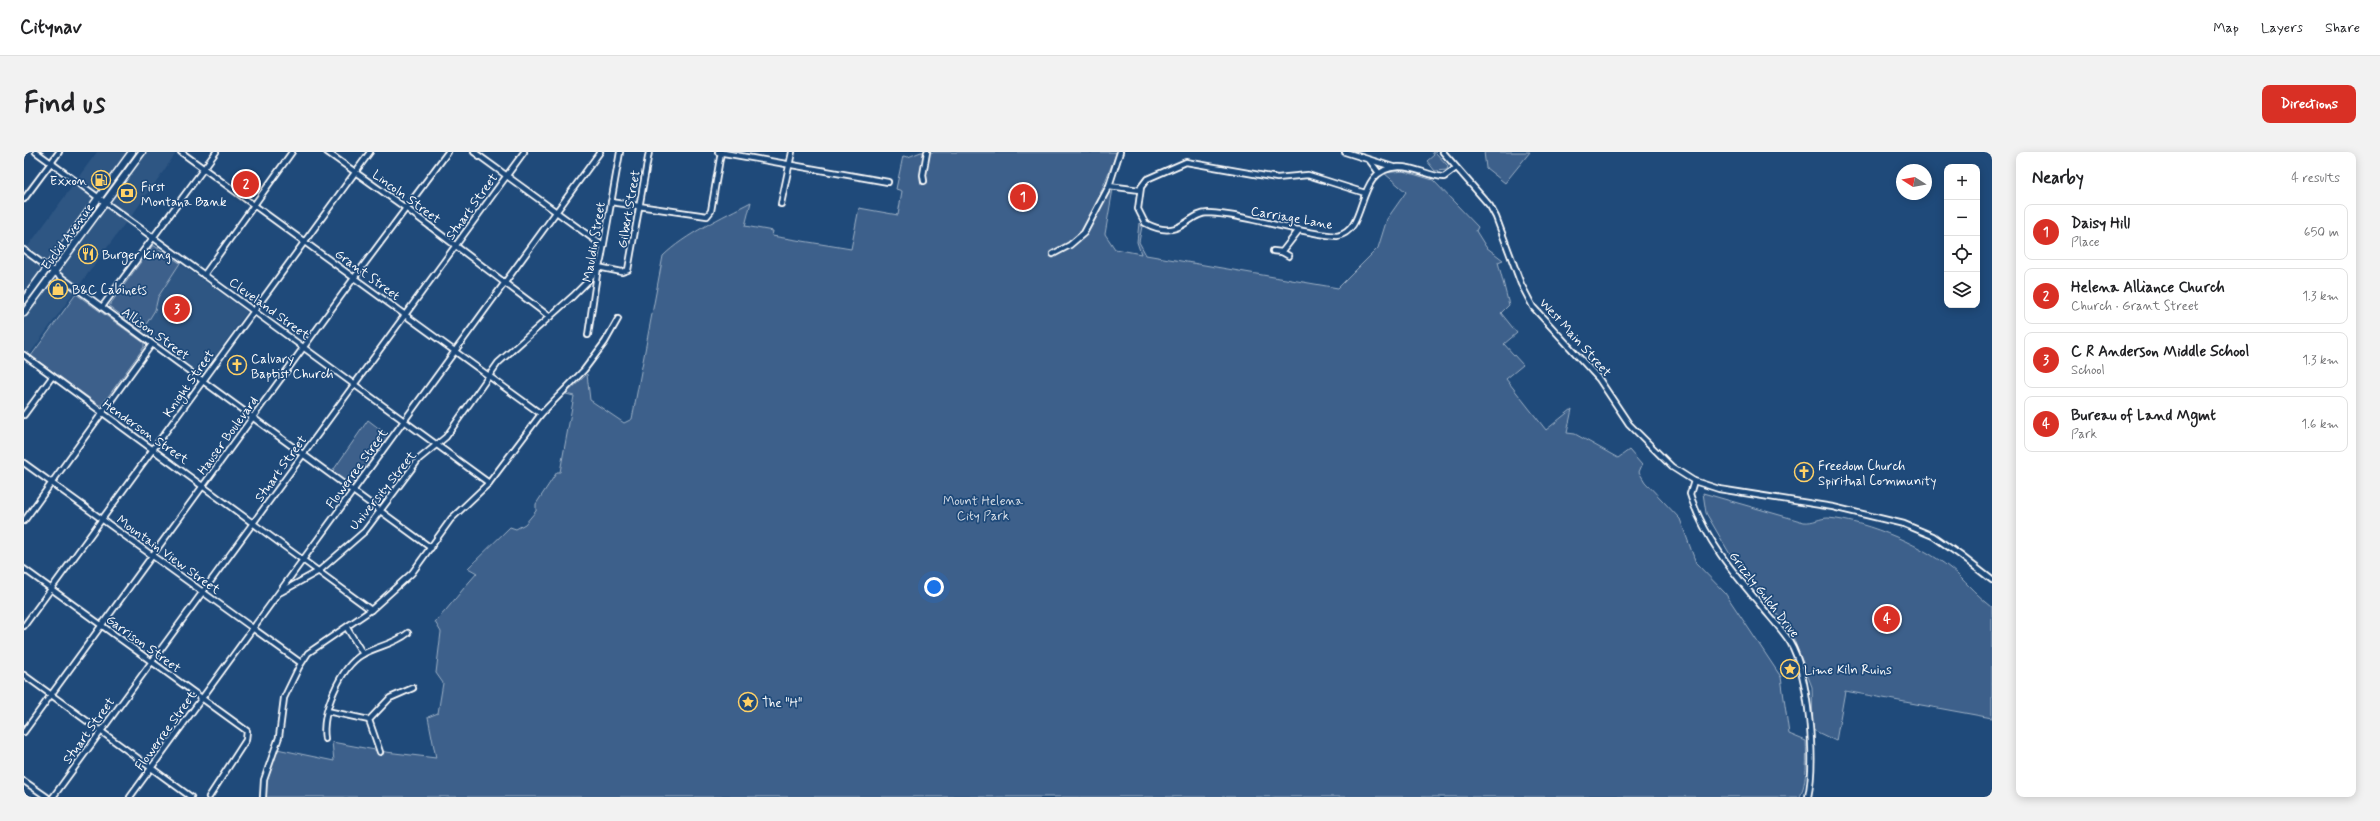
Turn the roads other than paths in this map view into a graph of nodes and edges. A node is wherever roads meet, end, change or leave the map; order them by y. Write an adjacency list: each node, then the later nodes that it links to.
1 (36, 152): 23 (street, Cleveland Street)
2 (59, 152): 23 (street)
3 (132, 152): 36 (highway, Euclid Avenue)
4 (142, 152): 39 (highway, Euclid Avenue)
5 (182, 152): 26 (street, Grant Street)
6 (216, 152): 26 (street)
7 (292, 152): 41 (street)
8 (327, 152): 28 (street, Lincoln Street)
9 (370, 152): 28 (street, Knight Street)
10 (448, 152): 43 (street, Hauser Boulevard)
11 (474, 152): 30 (street)
12 (524, 152): 30 (street, Stuart Street)
13 (600, 152): 44 (street, Flowerree Street)
14 (620, 152): 38 (street, Mauldin Street)
15 (649, 152): 42 (street, Gilbert Street)
16 (720, 152): 24 (street); 42 (street)
17 (792, 152): 24 (street)
18 (927, 152): 31 (street)
19 (1120, 152): 33 (street)
20 (1345, 152): 22 (street)
21 (1443, 152): 27 (street, West Main Street)
22 (1367, 159): 25 (street); 29 (street)
23 (51, 163): 36 (street, Cleveland Street); 37 (street)
24 (790, 165): 32 (street); 40 (street)
25 (1394, 167): 27 (street); 29 (street)
26 (204, 168): 41 (street, Grant Street); 46 (street)
27 (1456, 168): 86 (street, West Main Street)
28 (355, 173): 43 (street, Lincoln Street); 47 (street, Knight Street)
29 (1379, 173): 35 (street, Carriage Lane)
30 (507, 176): 44 (street); 48 (street, Stuart Street)
31 (924, 181)
32 (888, 182)
33 (1109, 186): 34 (street); 53 (street)
34 (1140, 190): 35 (street); 45 (street, Carriage Lane)
35 (1365, 193): 45 (street, Carriage Lane)
36 (98, 198): 39 (street, Cleveland Street); 56 (highway, Euclid Avenue)
37 (24, 199)
38 (611, 202): 42 (street); 49 (street, Mauldin Street)
39 (105, 203): 46 (street, Cleveland Street); 57 (highway, Euclid Avenue)
40 (781, 204)
41 (254, 205): 47 (street, Grant Street); 58 (street)
42 (639, 207): 55 (street, Gilbert Street)
43 (407, 209): 48 (street, Lincoln Street); 59 (street, Hauser Boulevard)
44 (557, 211): 49 (street); 60 (street, Flowerree Street)
45 (1299, 230): 52 (street)
46 (153, 238): 58 (street, Cleveland Street); 62 (street)
47 (304, 242): 59 (street, Grant Street); 63 (street, Knight Street)
48 (456, 245): 60 (street, Lincoln Street); 65 (street, Stuart Street)
49 (603, 246): 55 (street, Mauldin Street)
50 (24, 250): 56 (street, Allison Street)
51 (1273, 251): 52 (street)
52 (1282, 252): 54 (street)
53 (1053, 254)
54 (1290, 256)
55 (598, 267): 66 (street, University Street); 68 (street, Mauldin Street)
56 (48, 268): 57 (street, Allison Street); 61 (highway, Euclid Avenue)
57 (54, 272): 62 (street, Allison Street); 64 (highway, Euclid Avenue)
58 (204, 274): 63 (street, Cleveland Street)
59 (354, 278): 65 (street, Grant Street); 70 (street, Hauser Boulevard)
60 (506, 282): 66 (street, Lincoln Street); 71 (street, Flowerree Street)
61 (24, 300)
62 (102, 307): 69 (street, Allison Street)
63 (254, 310): 70 (street, Cleveland Street); 75 (street, Knight Street)
64 (24, 313)
65 (405, 315): 71 (street, Grant Street); 76 (street, Stuart Street)
66 (550, 317): 73 (street, University Street)
67 (618, 319): 78 (street)
68 (588, 335)
69 (152, 344): 75 (street, Allison Street); 77 (street)
70 (304, 347): 76 (street, Cleveland Street); 80 (street, Hauser Boulevard)
71 (455, 352): 73 (street, Grant Street); 81 (street, Flowerree Street)
72 (24, 356): 74 (street, Henderson Street)
73 (488, 376): 78 (street, Grant Street); 82 (street, University Street)
74 (52, 377): 77 (street, Henderson Street); 79 (street)
75 (202, 381): 80 (street, Allison Street); 83 (street, Knight Street)
76 (355, 384): 81 (street, Cleveland Street); 84 (street, Stuart Street)
77 (102, 414): 83 (street, Henderson Street); 87 (street)
78 (541, 414): 88 (street)
79 (24, 415)
80 (253, 418): 84 (street, Allison Street); 89 (street, Hauser Boulevard)
81 (405, 420): 82 (street, Cleveland Street); 90 (street, Flowerree Street)
82 (437, 445): 88 (street, Cleveland Street); 91 (street, University Street)
83 (153, 450): 89 (street, Henderson Street); 92 (street, Knight Street)
84 (303, 454): 90 (street, Allison Street); 94 (street, Stuart Street)
85 (24, 463): 87 (street, Mountain View Street)
86 (1694, 481): 100 (street, West Main Street); 131 (street, Grizzly Gulch Drive)
87 (52, 483): 92 (street, Mountain View Street); 93 (street)
88 (489, 483): 95 (street)
89 (204, 486): 94 (street, Henderson Street); 96 (street, Hauser Boulevard)
90 (353, 491): 91 (street, Allison Street); 97 (street, Flowerree Street)
91 (380, 510): 95 (street, Allison Street); 99 (street, University Street)
92 (102, 520): 96 (street, Mountain View Street); 101 (street, Knight Street)
93 (24, 521)
94 (253, 523): 97 (street, Henderson Street); 102 (street, Stuart Street)
95 (431, 548): 104 (street)
96 (154, 555): 102 (street, Mountain View Street); 106 (street, Hauser Boulevard)
97 (304, 560): 99 (street, Henderson Street); 103 (street, Flowerree Street)
98 (24, 569): 101 (street, Garrison Street)
99 (319, 571): 103 (street, University Street); 104 (street, Henderson Street)
100 (1992, 580)
101 (52, 589): 105 (street, Knight Street); 106 (street, Garrison Street)
102 (203, 592): 107 (street, Mountain View Street); 111 (street, Stuart Street)
103 (278, 594): 107 (street, Flowerree Street)
104 (371, 610): 108 (street)
105 (24, 626)
106 (101, 626): 111 (street, Garrison Street); 115 (street, Hauser Boulevard)
107 (252, 628): 112 (street, Mountain View Street); 116 (street, Flowerree Street)
108 (347, 628): 110 (street); 112 (street)
109 (408, 633): 110 (street)
110 (363, 654): 117 (street)
111 (151, 662): 116 (street, Garrison Street); 119 (street, Stuart Street)
112 (301, 663): 130 (street)
113 (24, 675): 115 (street)
114 (413, 688): 118 (street)
115 (51, 694): 119 (street); 120 (street, Hauser Boulevard)
116 (202, 699): 123 (street, Flowerree Street); 129 (street, Garrison Street)
117 (327, 711): 118 (street); 121 (street)
118 (369, 720): 122 (street)
119 (101, 731): 123 (street); 126 (street, Stuart Street)
120 (24, 732)
121 (325, 739)
122 (380, 752)
123 (151, 768): 127 (street, Flowerree Street); 128 (street)
124 (24, 781): 125 (street)
125 (47, 797)
126 (53, 797)
127 (130, 797)
128 (191, 797)
129 (209, 797)
130 (263, 797)
131 (1808, 797)

